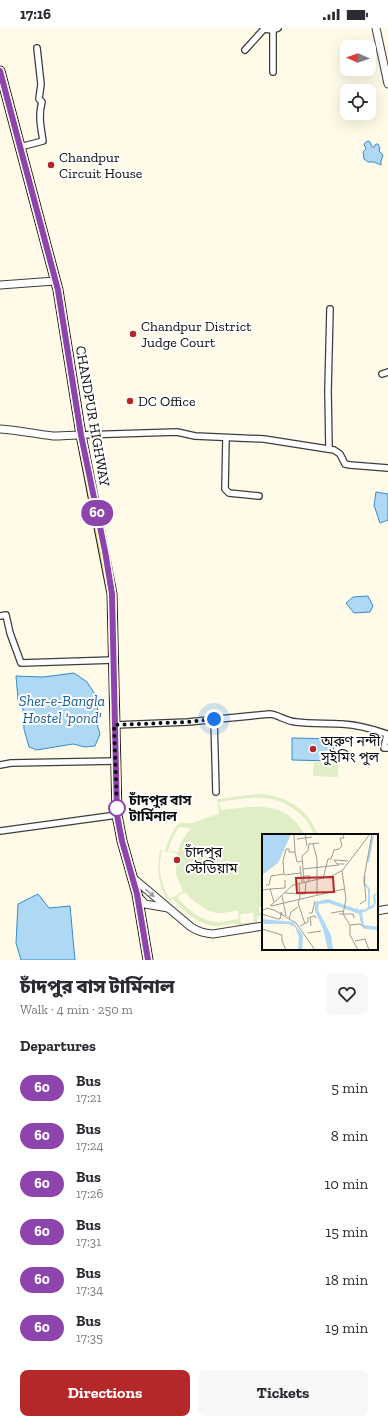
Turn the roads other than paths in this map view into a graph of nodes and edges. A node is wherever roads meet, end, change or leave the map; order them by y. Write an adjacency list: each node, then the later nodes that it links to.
1 (376, 28): 7 (street)
2 (276, 29): 4 (street); 6 (street)
3 (37, 48): 8 (street)
4 (245, 50)
5 (0, 71): 8 (main road, CHANDPUR HIGHWAY)
6 (273, 72)
7 (388, 84)
8 (20, 146): 9 (main road, CHANDPUR HIGHWAY)
9 (55, 281): 10 (street); 15 (main road, CHANDPUR HIGHWAY)
10 (0, 285)
11 (330, 309): 17 (street)
12 (388, 372): 13 (street)
13 (382, 374)
14 (0, 429): 15 (street)
15 (81, 435): 16 (street); 21 (main road, CHANDPUR HIGHWAY)
16 (226, 438): 17 (street); 19 (street)
17 (329, 449): 18 (street)
18 (388, 468)
19 (259, 496)
20 (0, 616): 21 (street)
21 (114, 660): 23 (main road, CHANDPUR HIGHWAY)
22 (214, 719): 23 (street); 24 (street); 27 (street)
23 (114, 725): 25 (main road, CHANDPUR HIGHWAY)
24 (388, 748)
25 (116, 761): 26 (street); 28 (main road, CHANDPUR HIGHWAY)
26 (0, 765)
27 (216, 792)
28 (117, 815): 29 (street); 30 (main road, CHANDPUR HIGHWAY)
29 (0, 832)
30 (133, 878): 31 (main road, CHANDPUR HIGHWAY); 32 (street, one-way to 32)
31 (137, 894): 32 (street); 36 (main road, CHANDPUR HIGHWAY)
32 (168, 908): 35 (street)
33 (388, 909): 34 (street)
34 (378, 911)
35 (262, 926)
36 (148, 960)

